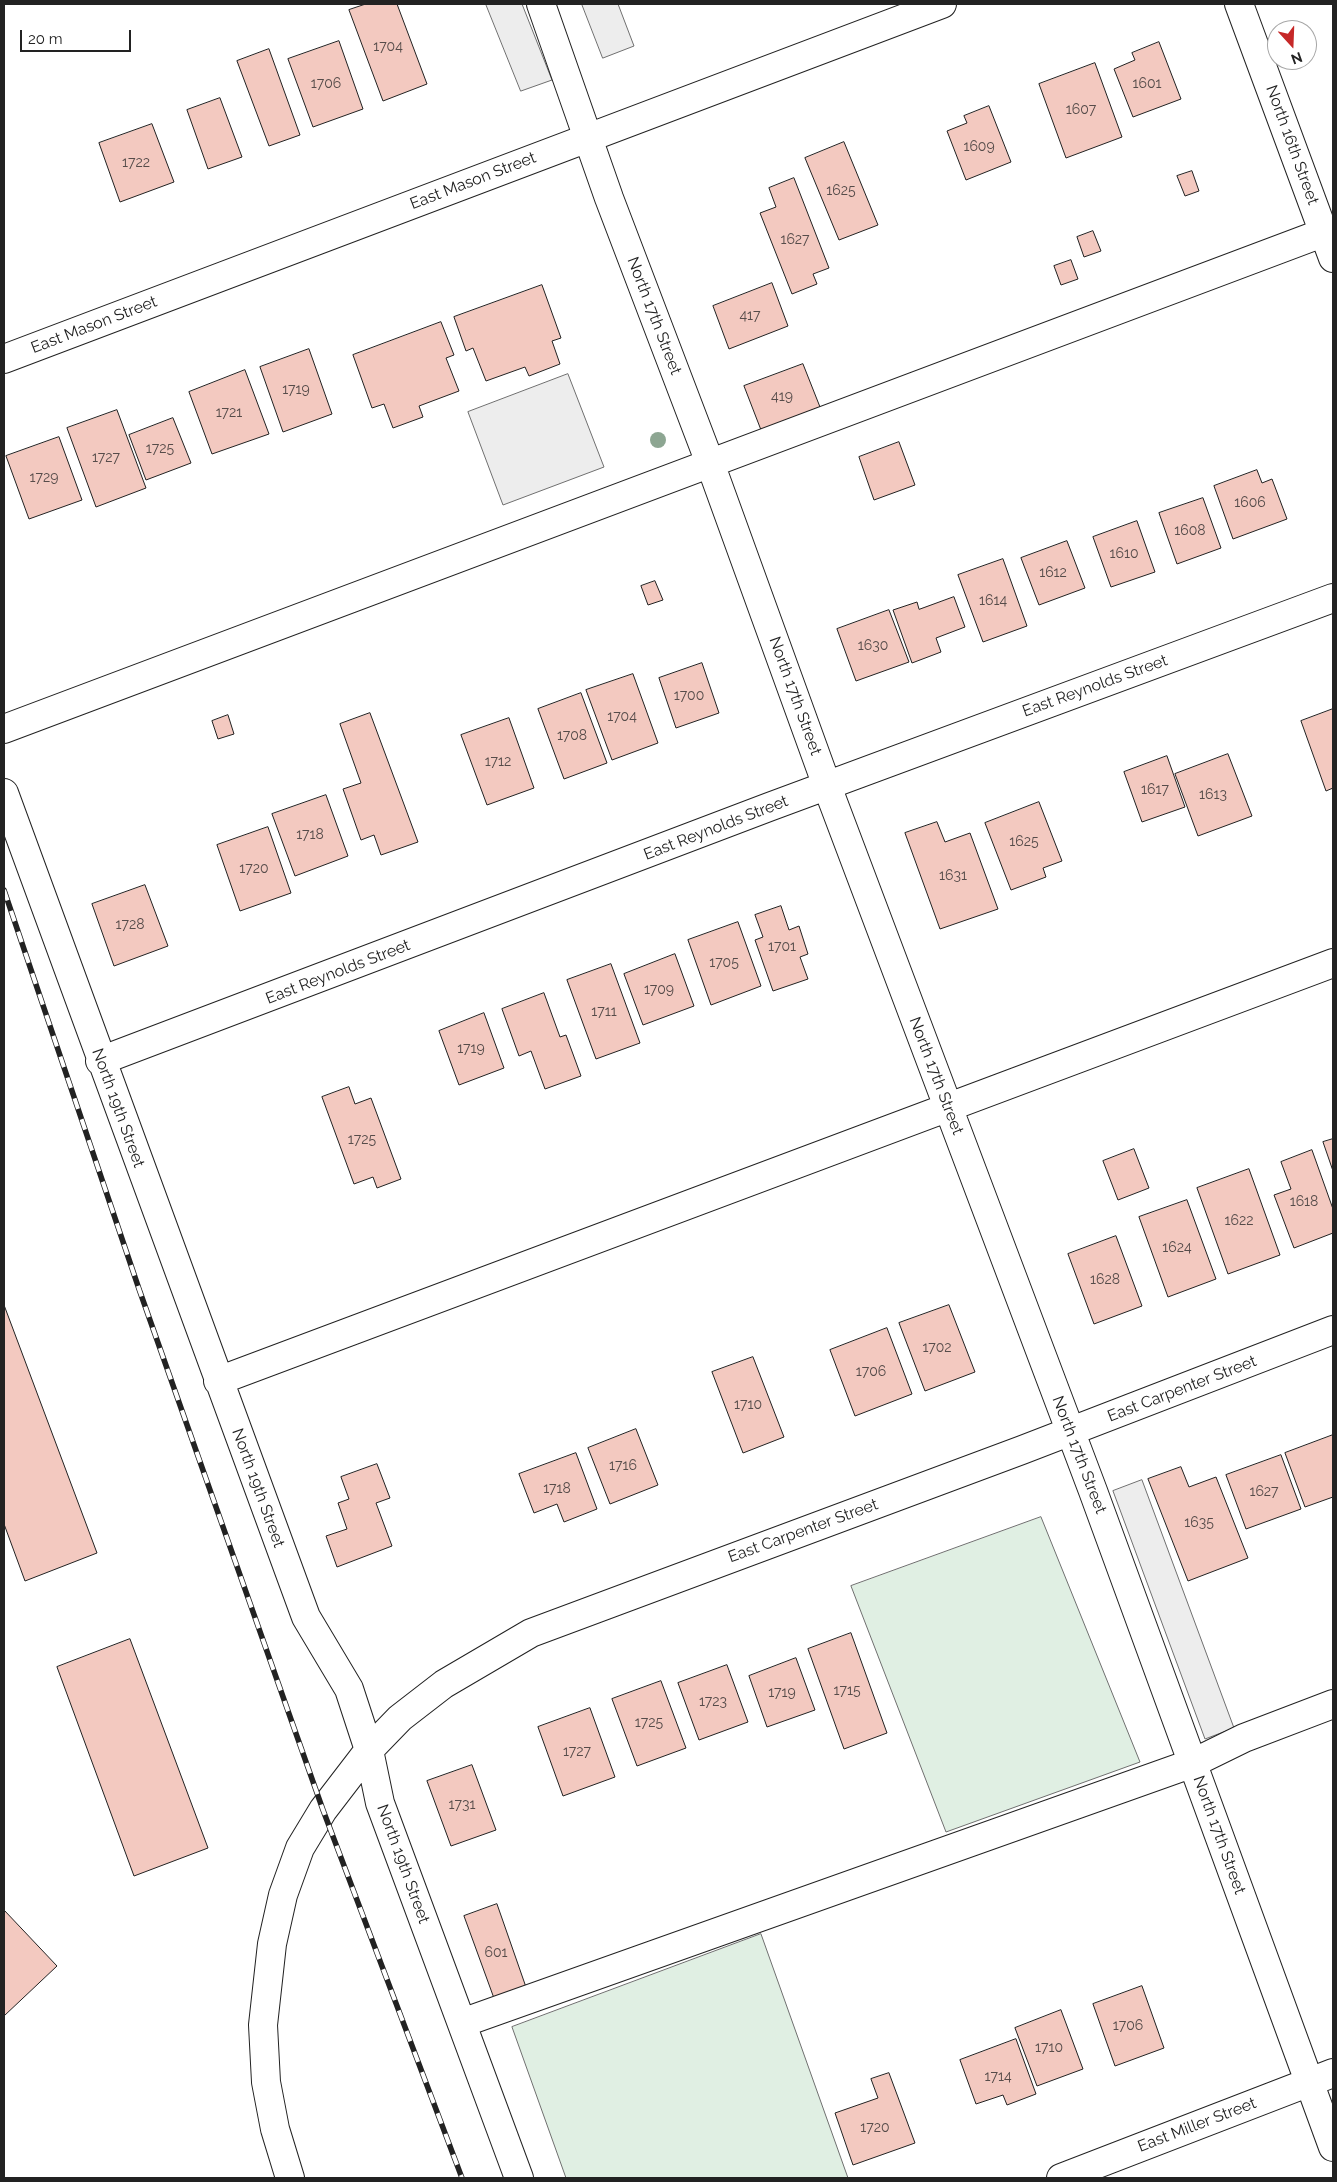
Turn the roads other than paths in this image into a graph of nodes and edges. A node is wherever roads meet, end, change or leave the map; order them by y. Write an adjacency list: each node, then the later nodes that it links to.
1 (541, 4): 4 (street, North 17th Street)
2 (942, 4): 4 (street, East Mason Street)
3 (1240, 4): 5 (street, North 16th Street)
4 (588, 137): 6 (street, East Mason Street); 7 (street, North 17th Street)
5 (1330, 240): 7 (street)
6 (4, 359)
7 (710, 463): 9 (street); 10 (street, North 17th Street)
8 (1333, 598): 10 (street, East Reynolds Street)
9 (4, 729)
10 (828, 786): 13 (street, East Reynolds Street); 14 (street, North 17th Street)
11 (4, 793): 13 (street, North 19th Street)
12 (1333, 962): 14 (street)
13 (100, 1062): 16 (street, North 19th Street)
14 (948, 1107): 16 (street); 17 (street, North 17th Street)
15 (1333, 1330): 17 (street, East Carpenter Street)
16 (218, 1381): 19 (street, North 19th Street)
17 (1069, 1432): 19 (street, East Carpenter Street); 20 (street, North 17th Street)
18 (1333, 1704): 20 (street)
19 (369, 1750): 21 (street, North 19th Street); 24 (street, East Carpenter Street)
20 (1193, 1763): 21 (street); 22 (street, North 17th Street)
21 (462, 2023): 25 (street, North 19th Street)
22 (1321, 2077): 23 (street, North 17th Street); 26 (street, East Miller Street)
23 (1333, 2147)
24 (290, 2178)
25 (519, 2178)
26 (1060, 2178)

